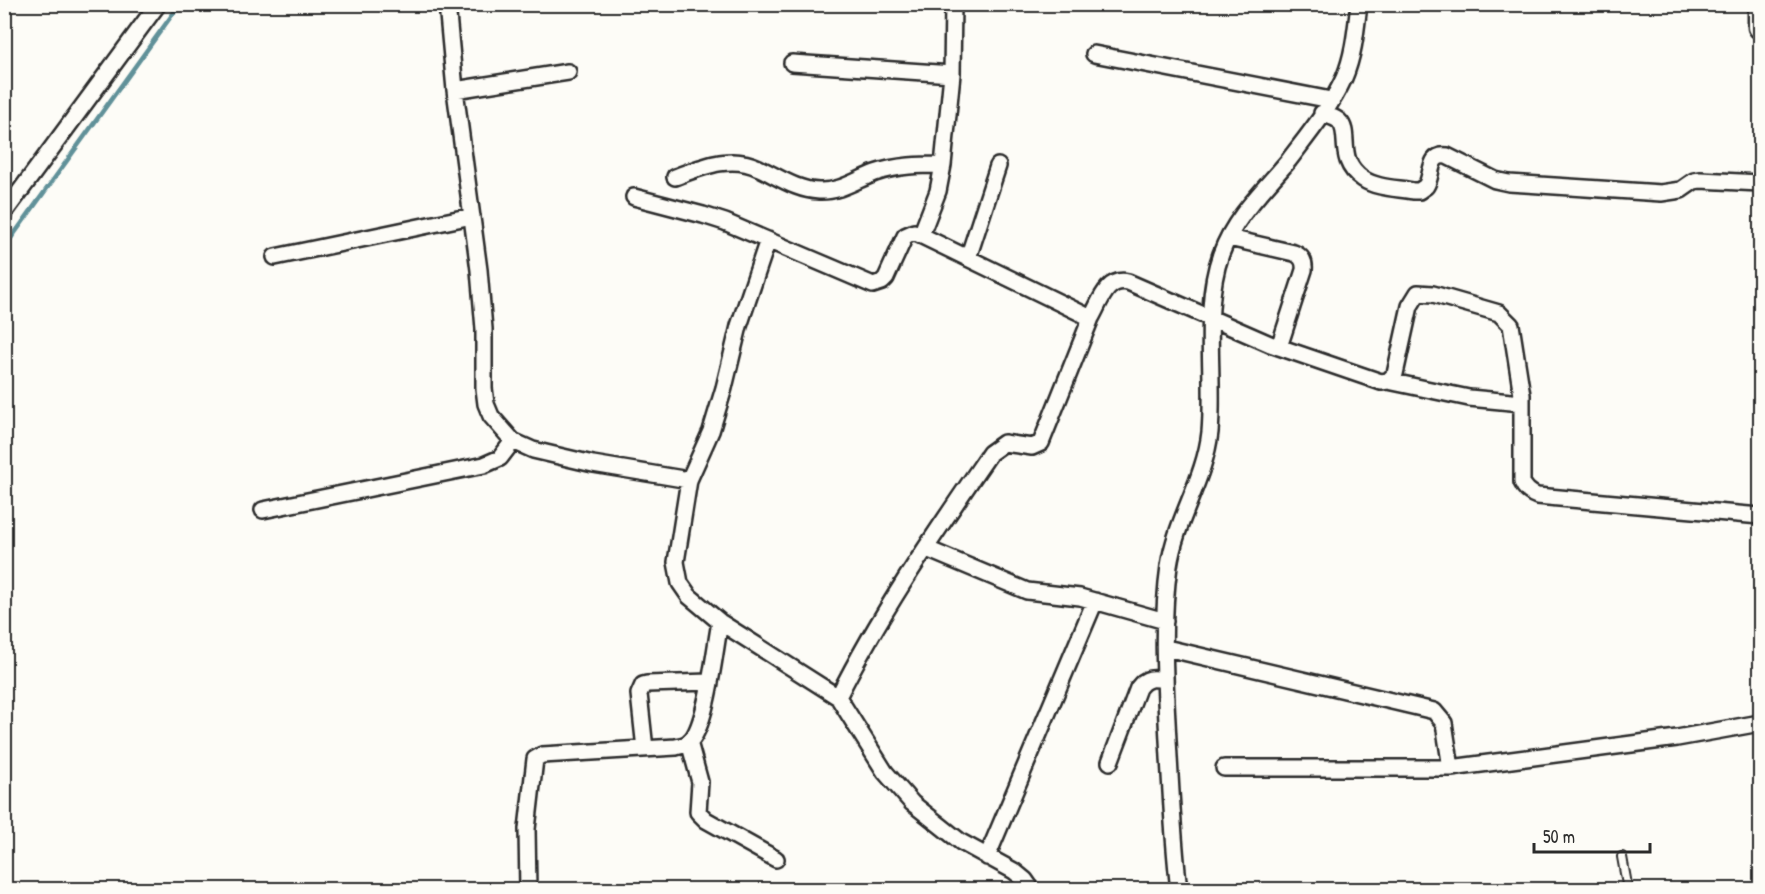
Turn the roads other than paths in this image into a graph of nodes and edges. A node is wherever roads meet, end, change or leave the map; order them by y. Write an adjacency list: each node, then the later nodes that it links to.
1 (158, 4): 19 (street)
2 (447, 4): 11 (street)
3 (953, 4): 10 (street)
4 (1359, 4): 12 (street)
5 (1760, 4): 6 (main road)
6 (1761, 27)
7 (1094, 54): 12 (street)
8 (792, 63): 10 (street)
9 (568, 72): 11 (street)
10 (952, 74): 14 (street)
11 (456, 90): 20 (street)
12 (1331, 100): 13 (street)
13 (1322, 113): 17 (street); 22 (street)
14 (943, 165): 16 (street); 21 (street)
15 (998, 166): 25 (street)
16 (675, 177)
17 (1761, 183)
18 (634, 197): 23 (street)
19 (4, 213)
20 (472, 216): 24 (street); 31 (street)
21 (921, 235): 23 (street); 25 (street)
22 (1228, 238): 27 (street); 28 (street)
23 (768, 240): 32 (street)
24 (275, 257)
25 (968, 258): 26 (street)
26 (1091, 318): 27 (street); 35 (street)
27 (1211, 318): 28 (street); 37 (street)
28 (1279, 347): 29 (street)
29 (1388, 381): 30 (street); 30 (street)
30 (1522, 403): 34 (street)
31 (513, 441): 32 (street); 33 (street)
32 (689, 480): 38 (street)
33 (263, 510)
34 (1761, 516)
35 (927, 549): 36 (street); 42 (street)
36 (1095, 601): 37 (street); 49 (street)
37 (1165, 621): 39 (street)
38 (720, 622): 41 (street); 42 (street)
39 (1166, 648): 40 (street); 48 (street)
40 (1165, 680): 46 (street); 54 (street)
41 (709, 681): 44 (street); 45 (street)
42 (838, 697): 49 (street)
43 (1761, 723): 48 (street)
44 (689, 742): 45 (street); 51 (street)
45 (645, 749): 52 (street)
46 (1110, 762)
47 (1224, 768): 48 (street)
48 (1450, 768)
49 (987, 857): 53 (street)
50 (1622, 857): 55 (lane)
51 (776, 859)
52 (528, 890)
53 (1032, 890)
54 (1179, 890)
55 (1628, 890)

